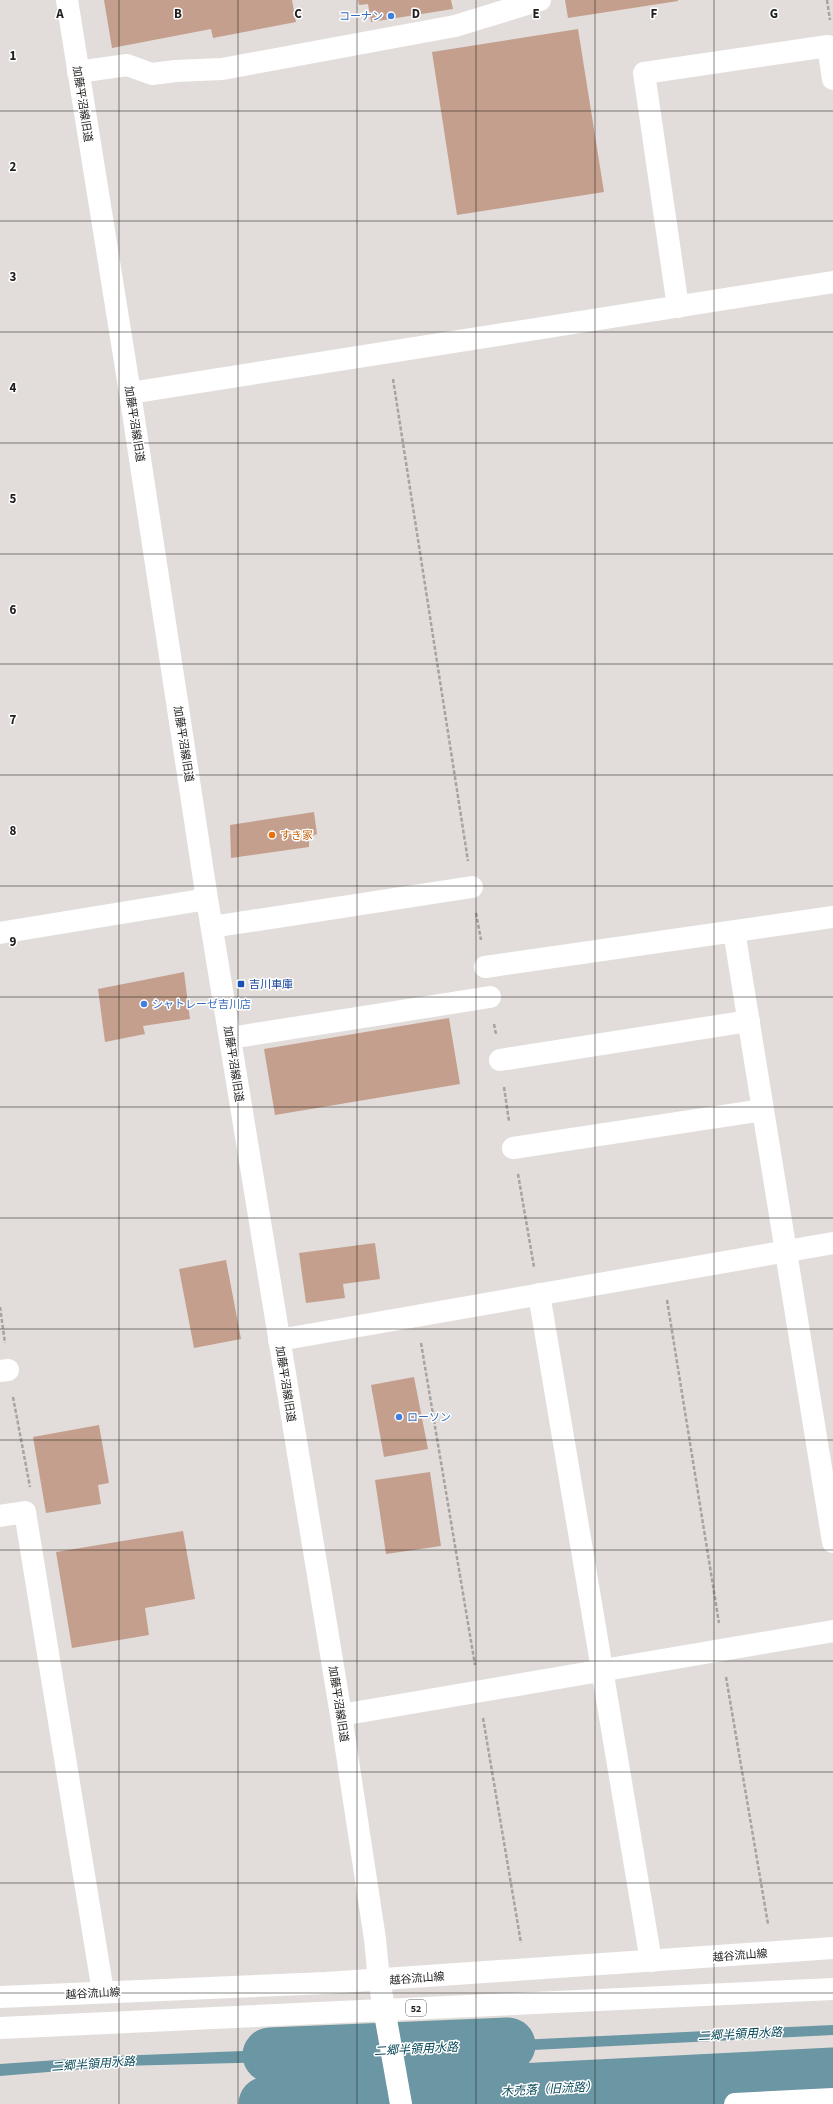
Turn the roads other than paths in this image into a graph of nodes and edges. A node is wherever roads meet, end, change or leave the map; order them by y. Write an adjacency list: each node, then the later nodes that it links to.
1 (67, 0): 3 (street, 加藤平沼線旧道)
2 (540, 0): 3 (street)
3 (78, 72): 7 (street, 加藤平沼線旧道)
4 (833, 79): 6 (street)
5 (833, 282): 6 (street)
6 (678, 307): 7 (street)
7 (130, 393): 9 (street, 加藤平沼線旧道)
8 (472, 887): 11 (street)
9 (207, 899): 11 (street, 加藤平沼線旧道); 13 (street)
10 (833, 917): 12 (street)
11 (212, 927): 17 (street, 加藤平沼線旧道)
12 (734, 932): 14 (street); 16 (street)
13 (0, 933)
14 (485, 967)
15 (490, 997): 17 (street)
16 (749, 1021): 18 (street); 19 (street)
17 (230, 1038): 24 (street, 加藤平沼線旧道)
18 (500, 1060)
19 (764, 1110): 20 (street); 22 (street)
20 (514, 1148)
21 (833, 1243): 22 (street)
22 (787, 1251): 23 (street); 25 (street)
23 (539, 1294): 24 (street); 29 (street)
24 (279, 1340): 30 (street, 加藤平沼線旧道)
25 (826, 1447): 27 (street)
26 (0, 1516): 35 (street)
27 (833, 1542)
28 (833, 1631): 29 (street)
29 (602, 1672): 30 (street); 32 (street)
30 (341, 1715): 33 (street, 加藤平沼線旧道)
31 (833, 1948): 32 (street, 越谷流山線)
32 (651, 1961): 33 (street, 越谷流山線)
33 (379, 1980): 35 (street, 越谷流山線); 37 (street, 加藤平沼線旧道)
34 (833, 1989): 37 (street, 52)
35 (103, 1992): 36 (street, 越谷流山線)
36 (0, 1997)
37 (385, 2010): 38 (street, 52); 40 (street, 加藤平沼線旧道)
38 (0, 2028)
39 (833, 2099): 41 (street)
40 (400, 2104)
41 (735, 2104)

